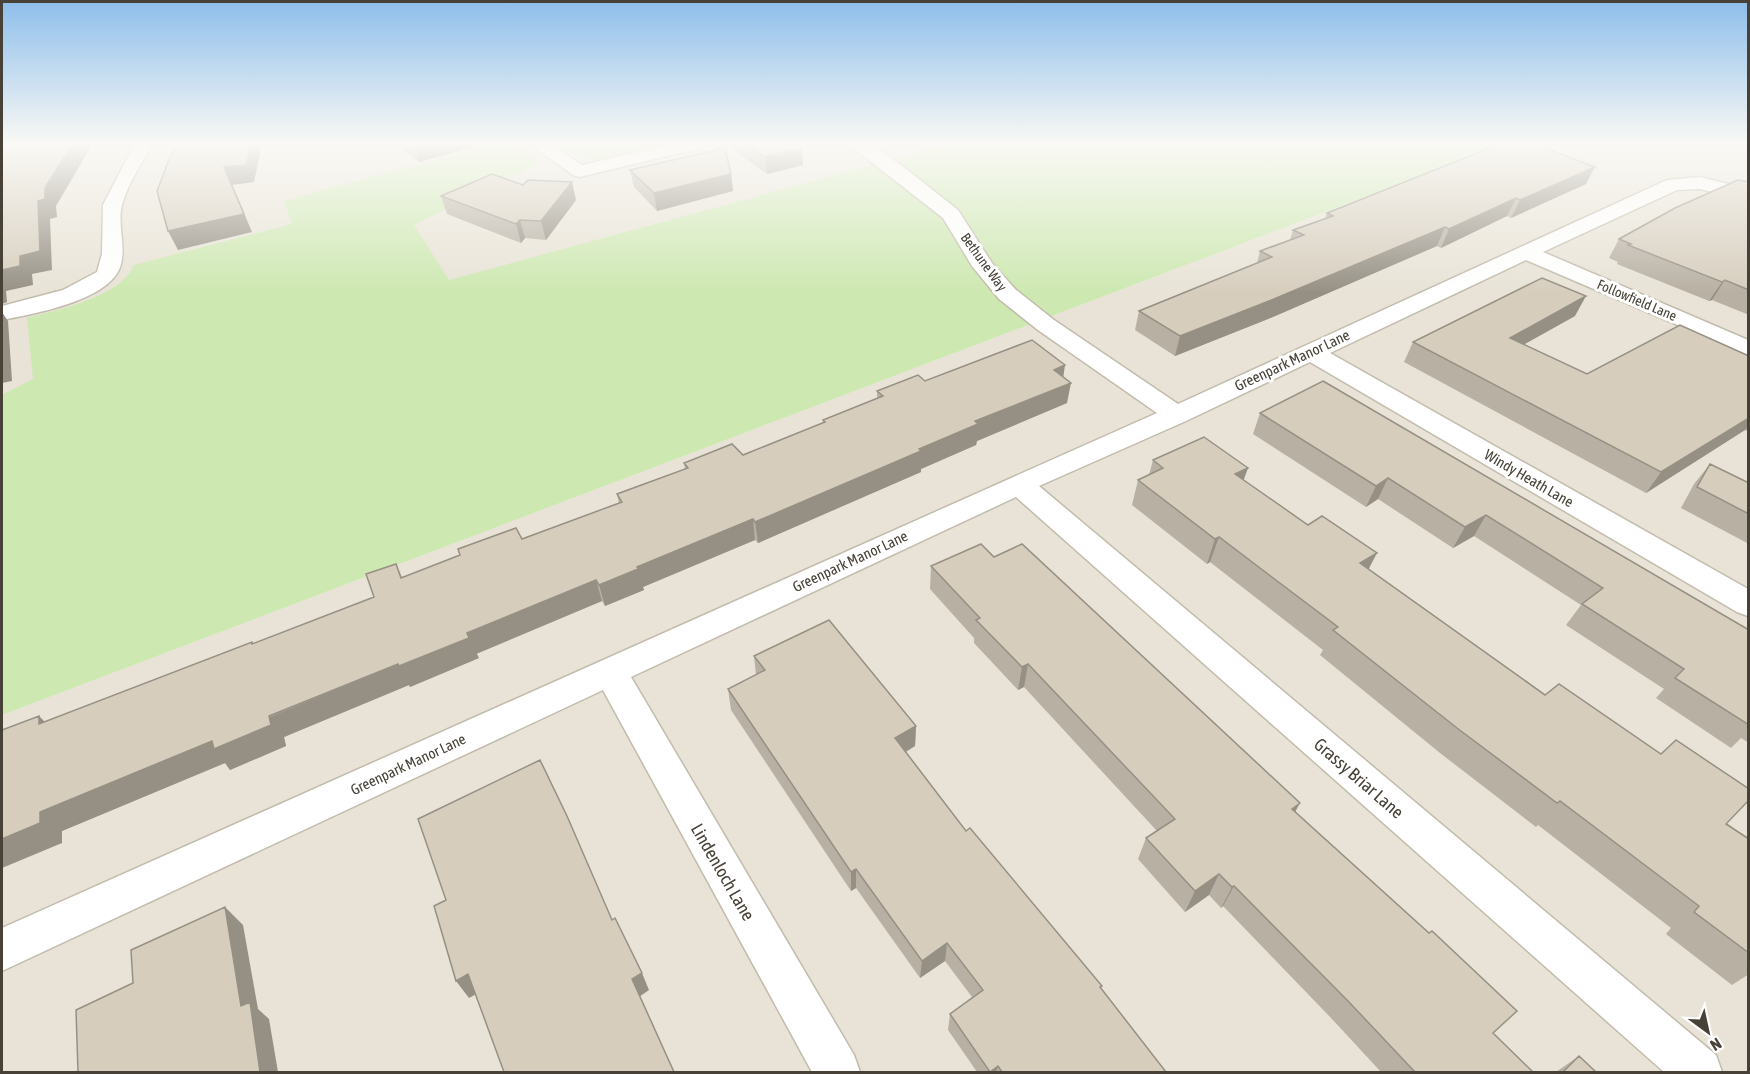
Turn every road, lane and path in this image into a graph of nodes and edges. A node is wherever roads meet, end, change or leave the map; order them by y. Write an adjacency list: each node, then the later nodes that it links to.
1 (120, 193): 5 (street)
2 (925, 193): 8 (street, Bethune Way)
3 (1654, 193): 4 (street, Greenpark Manor Lane)
4 (1525, 252): 6 (street, Followfield Lane); 7 (street, Greenpark Manor Lane)
5 (2, 313)
6 (1749, 348)
7 (1309, 351): 8 (street, Greenpark Manor Lane); 10 (street, Windy Heath Lane)
8 (1177, 415): 9 (street, Greenpark Manor Lane)
9 (1019, 484): 11 (street, Greenpark Manor Lane); 14 (street, Grassy Briar Lane)
10 (1749, 604)
11 (610, 671): 12 (street, Greenpark Manor Lane); 13 (street, Lindenloch Lane)
12 (2, 950)
13 (837, 1072)
14 (1699, 1072)

